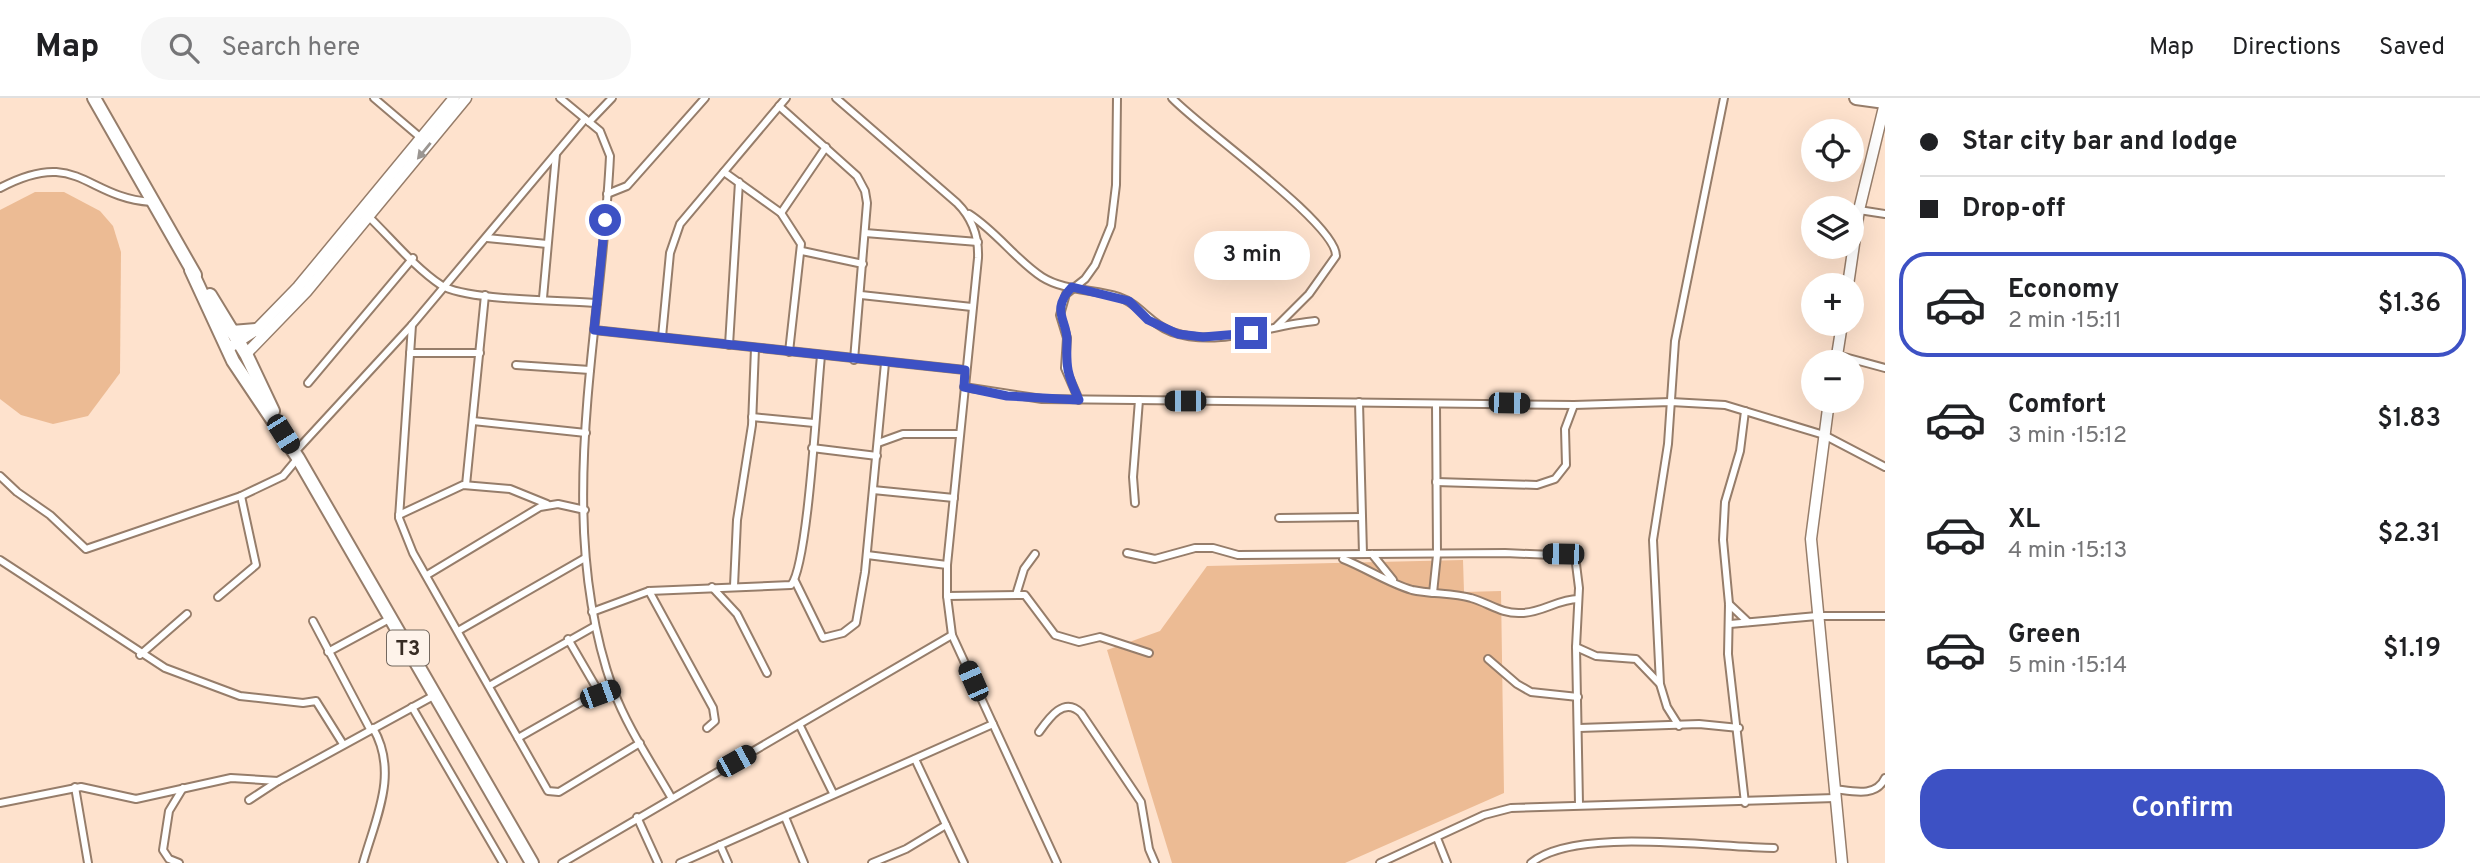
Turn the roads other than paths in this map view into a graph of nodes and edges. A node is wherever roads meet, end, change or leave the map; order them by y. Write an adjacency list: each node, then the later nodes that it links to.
1 (94, 98): 25 (highway, T3)
2 (374, 98): 17 (street)
3 (454, 98): 17 (street)
4 (466, 98): 28 (street, one-way to 28)
5 (561, 98): 16 (street)
6 (612, 98): 16 (street)
7 (705, 98): 23 (street)
8 (786, 98): 15 (street)
9 (836, 98): 29 (street)
10 (1116, 98): 39 (street)
11 (1172, 98): 47 (street)
12 (1724, 98): 70 (street)
13 (1856, 98): 14 (highway)
14 (1885, 102): 24 (street)
15 (779, 106): 18 (street); 20 (street)
16 (587, 120): 19 (street); 23 (street)
17 (421, 138): 28 (street)
18 (826, 147): 27 (street); 31 (street)
19 (557, 152): 32 (street); 34 (street)
20 (724, 172): 21 (street); 50 (street)
21 (739, 182): 27 (street); 52 (street)
22 (0, 188): 25 (street)
23 (607, 194): 43 (street)
24 (1862, 196)
25 (151, 202): 51 (highway, T3)
26 (1864, 211): 30 (street)
27 (781, 212): 35 (street)
28 (366, 214): 36 (street); 48 (street); 51 (street)
29 (967, 214): 33 (street); 39 (street)
30 (1885, 214)
31 (865, 233): 33 (street); 37 (street)
32 (487, 238): 34 (street); 38 (street)
33 (978, 242): 44 (street)
34 (547, 244): 42 (street)
35 (802, 251): 37 (street); 54 (street)
36 (413, 258): 38 (street); 65 (street)
37 (863, 264): 41 (street)
38 (442, 285): 40 (street); 46 (street)
39 (1072, 287): 47 (street); 67 (street)
40 (485, 295): 42 (street); 56 (street)
41 (861, 295): 44 (street); 58 (street)
42 (543, 298): 43 (street)
43 (597, 303): 49 (street)
44 (972, 307): 64 (street)
45 (1315, 321): 47 (street)
46 (412, 325): 55 (street); 84 (street)
47 (1273, 329)
48 (256, 330): 51 (highway)
49 (594, 330): 50 (street); 63 (street)
50 (662, 337): 52 (street)
51 (236, 345): 79 (highway, T3); 79 (highway, T3)
52 (729, 345): 53 (street)
53 (755, 348): 54 (street); 75 (street)
54 (789, 352): 57 (street)
55 (410, 353): 56 (street); 96 (street)
56 (480, 353): 76 (street)
57 (821, 356): 58 (street); 77 (street)
58 (854, 359): 59 (street)
59 (886, 363): 64 (street); 82 (street)
60 (1864, 364): 62 (street)
61 (516, 365): 63 (street)
62 (1885, 368)
63 (590, 370): 78 (street)
64 (965, 370): 66 (street)
65 (308, 383)
66 (964, 387): 67 (street); 80 (street)
67 (1079, 400): 68 (street)
68 (1139, 400): 69 (street); 93 (street)
69 (1359, 402): 71 (street); 97 (street)
70 (1671, 402): 72 (street); 73 (street); 139 (street)
71 (1436, 404): 72 (street); 88 (street)
72 (1574, 405): 88 (street)
73 (1745, 411): 81 (street); 120 (street)
74 (1827, 413): 81 (street)
75 (752, 417): 77 (street); 112 (street)
76 (472, 421): 78 (street); 89 (street)
77 (814, 423): 83 (street)
78 (586, 433): 95 (street)
79 (283, 434): 84 (highway, T3)
80 (959, 434): 82 (street); 92 (street)
81 (1824, 435): 86 (street); 123 (street)
82 (878, 443): 85 (street)
83 (812, 448): 85 (street); 110 (street)
84 (296, 456): 91 (street); 125 (highway, T3)
85 (877, 456): 90 (street)
86 (1885, 467)
87 (0, 476): 91 (street)
88 (1436, 482): 104 (street)
89 (466, 485): 94 (street); 96 (street)
90 (873, 490): 92 (street); 103 (street)
91 (241, 496): 118 (street)
92 (954, 498): 108 (street)
93 (1135, 503)
94 (548, 504): 95 (street); 109 (street)
95 (585, 510): 105 (street)
96 (399, 515): 109 (street)
97 (1362, 517): 98 (street); 101 (street)
98 (1279, 518)
99 (1127, 553): 101 (street)
100 (1035, 554): 117 (street)
101 (1363, 554): 102 (street)
102 (1372, 554): 104 (street); 111 (street)
103 (867, 555): 108 (street); 110 (street)
104 (1437, 555): 115 (street); 119 (street)
105 (585, 558): 121 (street); 130 (street)
106 (1343, 559): 111 (street)
107 (0, 560): 136 (street)
108 (947, 565): 116 (street)
109 (427, 575): 130 (street)
110 (795, 581): 112 (street)
111 (1395, 582): 115 (street)
112 (734, 586): 113 (street)
113 (712, 587): 114 (street); 138 (street)
114 (649, 591): 121 (street); 149 (street)
115 (1433, 593): 119 (street)
116 (947, 596): 117 (street); 131 (street)
117 (1016, 596): 135 (street)
118 (218, 597)
119 (1578, 599): 133 (street)
120 (1729, 604): 127 (street); 128 (street)
121 (592, 612): 129 (street)
122 (187, 614): 136 (street)
123 (1817, 616): 124 (street); 127 (street); 163 (street)
124 (1885, 616)
125 (391, 618): 134 (street); 143 (highway, T3)
126 (313, 621): 134 (street)
127 (1748, 622): 128 (street)
128 (1730, 624): 151 (street)
129 (595, 626): 132 (street); 141 (street)
130 (458, 631): 140 (street)
131 (952, 635): 146 (street); 147 (street)
132 (568, 639): 140 (street); 142 (street)
133 (1576, 646): 139 (street); 144 (street)
134 (328, 652): 152 (street)
135 (1149, 653)
136 (140, 655): 156 (street)
137 (1488, 659): 144 (street)
138 (768, 673)
139 (1660, 684): 148 (street)
140 (489, 686): 154 (street)
141 (613, 690): 142 (street); 155 (street)
142 (600, 694): 154 (street)
143 (435, 695): 145 (street); 180 (highway, T3)
144 (1578, 697): 150 (street)
145 (412, 707): 152 (street); 179 (street)
146 (993, 724): 157 (street); 188 (street)
147 (800, 726): 162 (street); 164 (street)
148 (1679, 726): 150 (street); 151 (street)
149 (707, 728)
150 (1579, 728): 168 (street)
151 (1739, 728): 167 (street)
152 (372, 729): 156 (street); 178 (street)
153 (1039, 732): 189 (street)
154 (518, 738): 155 (street)
155 (640, 743): 164 (street)
156 (343, 744): 159 (street)
157 (915, 759): 162 (street); 171 (street)
158 (1885, 778): 163 (street)
159 (278, 781): 161 (street); 165 (street)
160 (75, 787): 161 (street); 166 (street); 176 (street)
161 (183, 788): 177 (street)
162 (833, 793): 170 (street)
163 (1834, 793): 167 (street); 193 (street)
164 (671, 797): 169 (street)
165 (249, 800)
166 (0, 803)
167 (1745, 803): 168 (street)
168 (1579, 804): 172 (street)
169 (637, 817): 181 (street); 182 (street)
170 (785, 817): 173 (street); 185 (street)
171 (946, 825): 175 (street); 187 (street)
172 (1437, 838): 190 (street); 191 (street)
173 (720, 845): 183 (street); 184 (street)
174 (1774, 848): 192 (street)
175 (881, 862): 186 (street)
176 (88, 863)
177 (178, 863)
178 (363, 863)
179 (503, 863)
180 (532, 863)
181 (562, 863)
182 (658, 863)
183 (680, 863)
184 (728, 863)
185 (804, 863)
186 (872, 863)
187 (964, 863)
188 (1057, 863)
189 (1155, 863)
190 (1380, 863)
191 (1447, 863)
192 (1531, 863)
193 (1842, 863)

